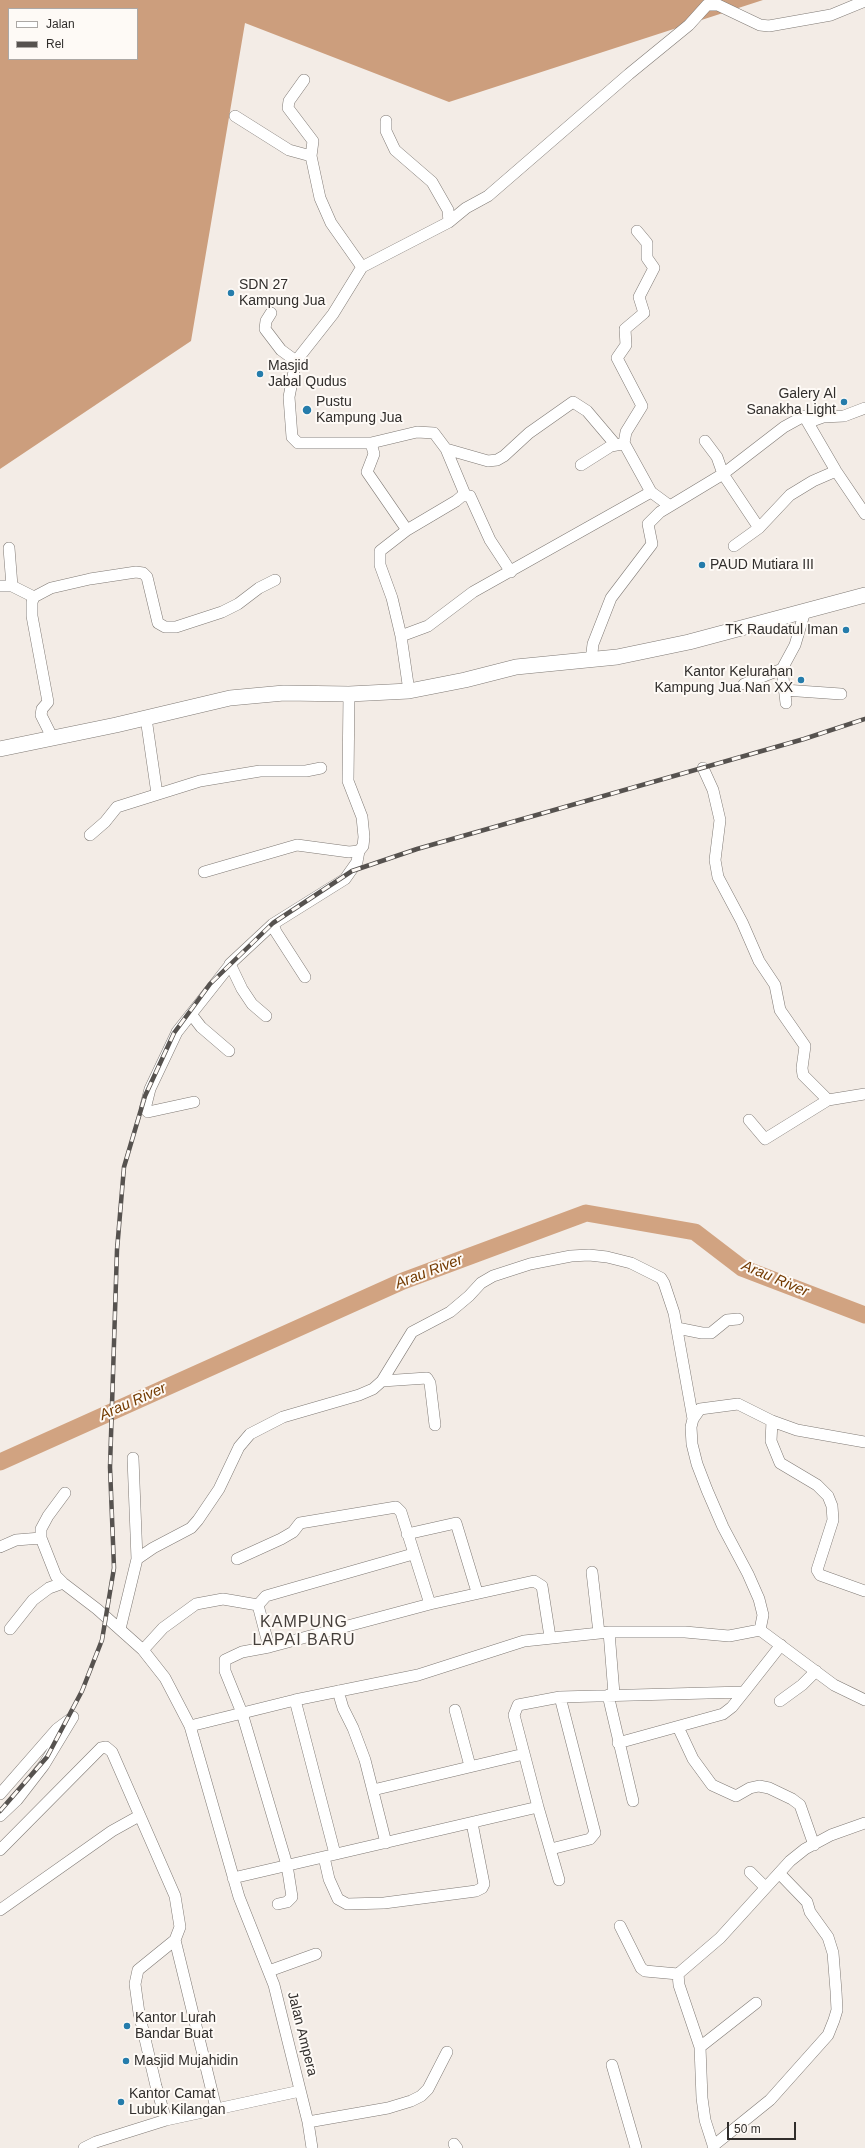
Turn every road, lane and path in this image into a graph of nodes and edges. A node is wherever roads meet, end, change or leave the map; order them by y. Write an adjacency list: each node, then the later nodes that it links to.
1 (865, 1): 6 (street)
2 (304, 80): 5 (street)
3 (235, 116): 5 (street)
4 (386, 121): 6 (street)
5 (311, 156): 8 (street)
6 (449, 222): 8 (street)
7 (637, 231): 15 (street)
8 (362, 267): 10 (street)
9 (271, 313): 10 (street)
10 (296, 361): 14 (street)
11 (865, 408): 12 (street)
12 (809, 422): 18 (street); 19 (street)
13 (705, 440): 19 (street)
14 (371, 443): 16 (street); 25 (street)
15 (619, 444): 16 (street); 17 (street); 20 (street)
16 (446, 449): 21 (street)
17 (581, 465)
18 (836, 471): 23 (street); 24 (street)
19 (723, 474): 22 (street); 24 (street)
20 (651, 492): 22 (street); 28 (street)
21 (462, 496): 25 (street); 28 (street)
22 (670, 506): 36 (street)
23 (865, 514)
24 (759, 528): 26 (street)
25 (407, 530): 35 (street)
26 (734, 546)
27 (9, 548): 31 (street)
28 (511, 572): 35 (street)
29 (275, 580): 33 (street)
30 (0, 586): 31 (street)
31 (12, 586): 33 (street)
32 (865, 595): 34 (street)
33 (34, 597): 45 (street)
34 (805, 611): 36 (street); 37 (street)
35 (401, 636): 40 (street)
36 (591, 661): 40 (street)
37 (782, 669): 38 (street); 39 (street)
38 (744, 684)
39 (784, 690): 42 (street); 43 (street)
40 (409, 691): 41 (street)
41 (349, 694): 44 (street); 51 (street)
42 (841, 694)
43 (786, 703)
44 (146, 718): 45 (street); 49 (street)
45 (52, 737): 46 (street)
46 (0, 749)
47 (321, 768): 49 (street)
48 (703, 768): 60 (street)
49 (157, 794): 50 (street)
50 (90, 835)
51 (359, 852): 52 (street); 53 (street)
52 (204, 872)
53 (273, 924): 54 (street); 55 (street)
54 (230, 965): 56 (street); 57 (street)
55 (305, 977)
56 (191, 1014): 58 (street); 61 (street)
57 (266, 1016)
58 (229, 1051)
59 (865, 1094): 60 (street)
60 (828, 1100): 62 (street)
61 (194, 1102)
62 (749, 1120)
63 (738, 1319): 64 (street)
64 (677, 1328): 65 (street); 66 (street)
65 (382, 1381): 68 (street); 77 (street)
66 (693, 1419): 67 (street); 86 (street)
67 (772, 1421): 69 (street); 80 (street)
68 (434, 1425)
69 (865, 1442)
70 (133, 1458): 77 (street)
71 (65, 1493): 73 (street)
72 (407, 1534): 75 (street); 76 (street); 81 (street)
73 (41, 1538): 74 (street); 79 (street)
74 (0, 1548)
75 (413, 1554): 82 (street); 83 (street)
76 (237, 1558)
77 (137, 1559): 85 (street)
78 (592, 1572): 87 (street)
79 (62, 1583): 84 (street); 85 (street, Jalan Ampera)
80 (865, 1591)
81 (477, 1592): 82 (street); 88 (street)
82 (430, 1604): 90 (street)
83 (258, 1605): 90 (street); 91 (street)
84 (10, 1629)
85 (120, 1629): 91 (street, Jalan Ampera)
86 (760, 1630): 87 (street); 89 (street)
87 (604, 1632): 88 (street); 95 (street)
88 (550, 1637): 93 (street)
89 (781, 1645): 92 (street); 94 (street)
90 (269, 1646): 101 (street)
91 (143, 1650): 102 (street, Jalan Ampera)
92 (816, 1670): 98 (street); 99 (street)
93 (338, 1691): 97 (street); 107 (street)
94 (744, 1692): 95 (street); 103 (street)
95 (611, 1695): 96 (street); 104 (street)
96 (560, 1697): 105 (street); 117 (street)
97 (294, 1700): 101 (street); 119 (street)
98 (865, 1700)
99 (780, 1701)
100 (455, 1710): 106 (street)
101 (242, 1713): 102 (street); 120 (street)
102 (190, 1726): 123 (street, Jalan Ampera)
103 (678, 1727): 104 (street); 116 (street)
104 (618, 1743): 109 (street)
105 (524, 1754): 106 (street); 110 (street)
106 (470, 1766): 107 (street)
107 (373, 1790): 115 (street)
108 (0, 1794): 111 (street)
109 (633, 1801)
110 (538, 1807): 113 (street); 117 (street)
111 (0, 1816)
112 (139, 1816): 118 (street); 127 (street); 129 (street)
113 (472, 1823): 115 (street); 119 (street)
114 (865, 1823): 116 (street)
115 (386, 1843): 119 (street)
116 (814, 1845): 122 (street)
117 (550, 1849): 124 (street)
118 (0, 1850)
119 (329, 1856): 120 (street)
120 (287, 1865): 123 (street); 126 (street)
121 (750, 1872): 125 (street)
122 (779, 1873): 125 (street); 141 (street)
123 (233, 1878): 131 (street, Jalan Ampera)
124 (559, 1880)
125 (765, 1887): 132 (street)
126 (278, 1904)
127 (0, 1910)
128 (620, 1926): 132 (street)
129 (175, 1940): 138 (street); 139 (street)
130 (316, 1954): 131 (street)
131 (269, 1971): 137 (street, Jalan Ampera)
132 (678, 1974): 134 (street)
133 (756, 2003): 134 (street)
134 (700, 2047): 141 (street)
135 (447, 2052): 140 (street)
136 (612, 2065): 144 (street)
137 (300, 2091): 138 (street, Jalan Ampera); 140 (street, Jalan Ampera)
138 (216, 2108): 139 (street, Jalan Ampera)
139 (166, 2120): 142 (street, Jalan Ampera)
140 (308, 2122): 143 (street, Jalan Ampera)
141 (714, 2147)
142 (84, 2148)
143 (312, 2148)
144 (636, 2148)

